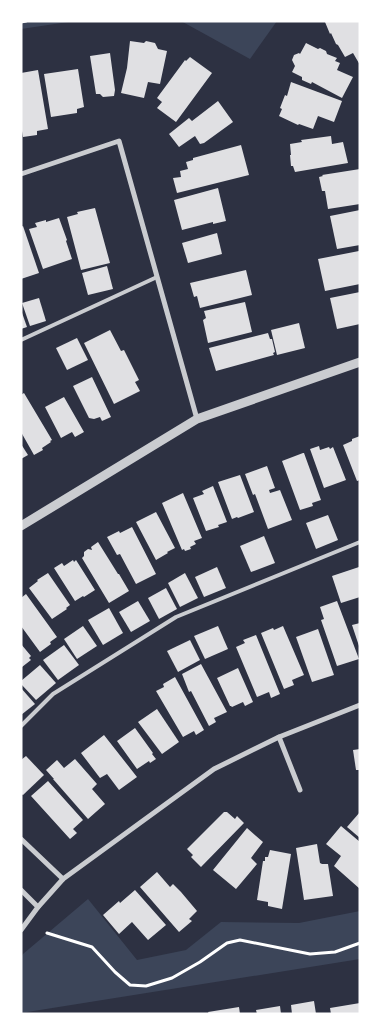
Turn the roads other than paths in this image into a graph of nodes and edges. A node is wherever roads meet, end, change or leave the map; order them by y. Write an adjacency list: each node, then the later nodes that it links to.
1 (21, 174): 2 (street)
2 (157, 277): 3 (lane); 5 (street)
3 (21, 340)
4 (360, 362): 5 (street)
5 (197, 419): 6 (street)
6 (21, 526)
7 (360, 542): 9 (lane)
8 (360, 705): 10 (street)
9 (21, 726)
10 (279, 737): 11 (street); 13 (street)
11 (300, 790)
12 (21, 839): 13 (street)
13 (64, 879): 15 (street)
14 (21, 890): 15 (street)
15 (38, 907): 16 (street)
16 (21, 930)

